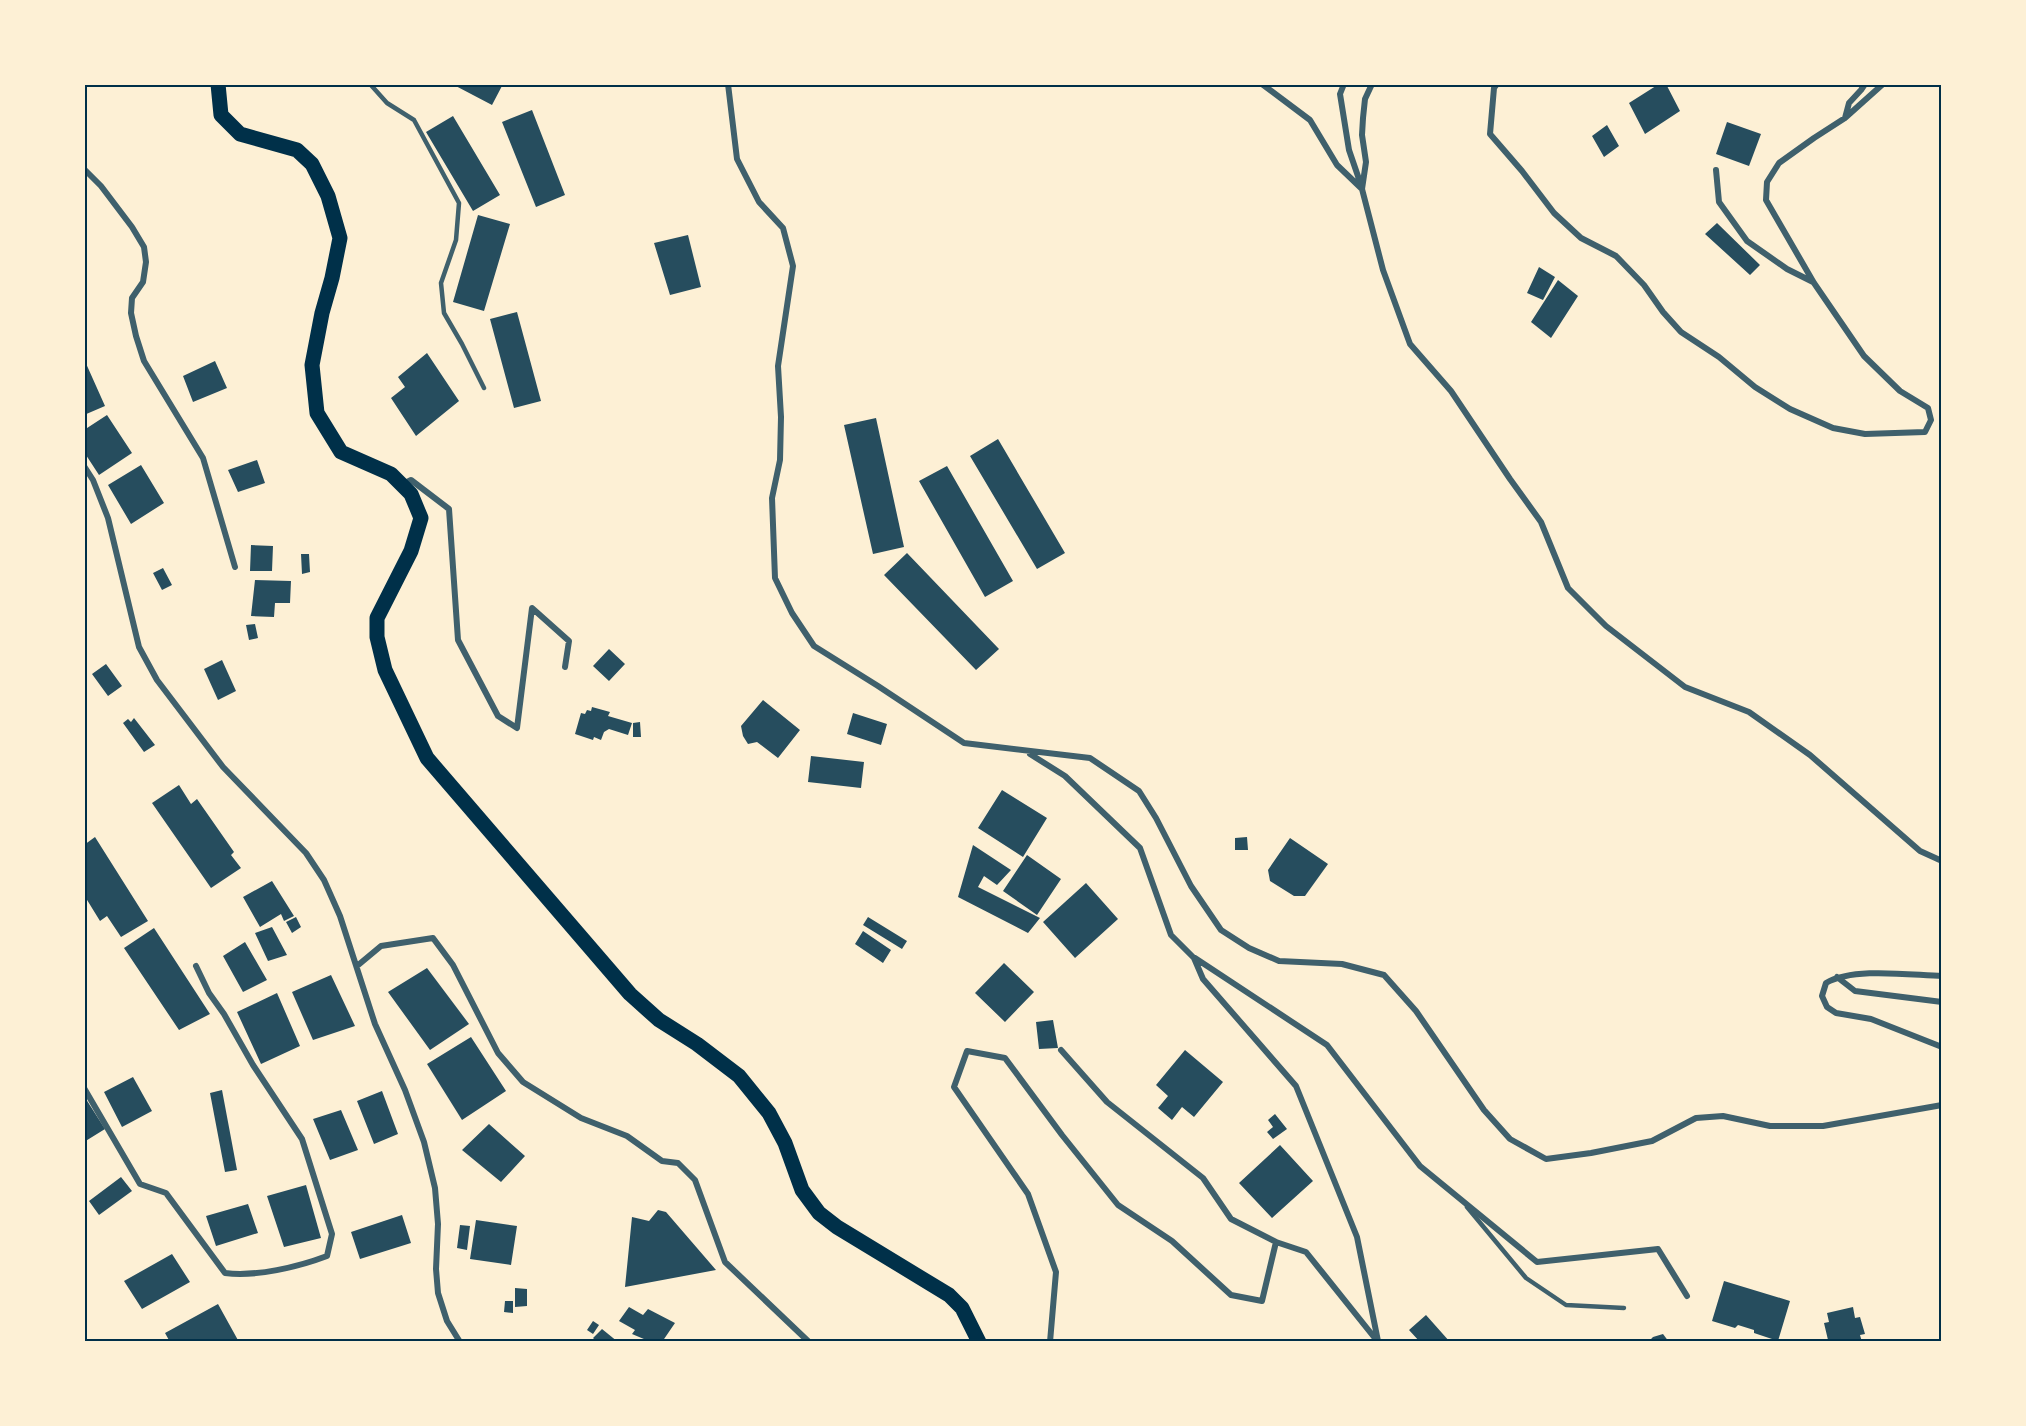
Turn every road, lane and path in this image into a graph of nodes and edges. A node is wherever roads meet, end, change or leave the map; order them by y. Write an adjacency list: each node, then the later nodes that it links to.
1 (218, 84): 17 (main road)
2 (370, 84): 15 (lane)
3 (728, 84): 20 (street)
4 (1262, 84): 13 (street)
5 (1344, 84): 13 (street)
6 (1372, 84): 13 (street)
7 (1497, 84): 14 (street)
8 (1864, 84): 10 (street)
9 (1883, 84): 10 (street)
10 (1845, 118): 14 (street)
11 (84, 169): 18 (street)
12 (1716, 170): 14 (street)
13 (1362, 189): 21 (street)
14 (1814, 283)
15 (484, 388)
16 (84, 466): 24 (street)
17 (402, 484): 19 (street); 38 (main road)
18 (235, 567)
19 (565, 667)
20 (1027, 752): 22 (street); 31 (street)
21 (1942, 861)
22 (1194, 958): 32 (street); 40 (street)
23 (196, 966): 30 (street)
24 (357, 966): 36 (street); 37 (street)
25 (1942, 976): 26 (street)
26 (1837, 977): 27 (street); 28 (street)
27 (1942, 1002)
28 (1942, 1047)
29 (1061, 1050): 33 (street)
30 (84, 1088)
31 (1942, 1105)
32 (1459, 1198): 34 (street); 35 (lane)
33 (1276, 1242): 39 (street); 40 (street)
34 (1687, 1296)
35 (1624, 1308)
36 (460, 1342)
37 (809, 1342)
38 (979, 1342)
39 (1050, 1342)
40 (1378, 1342)

